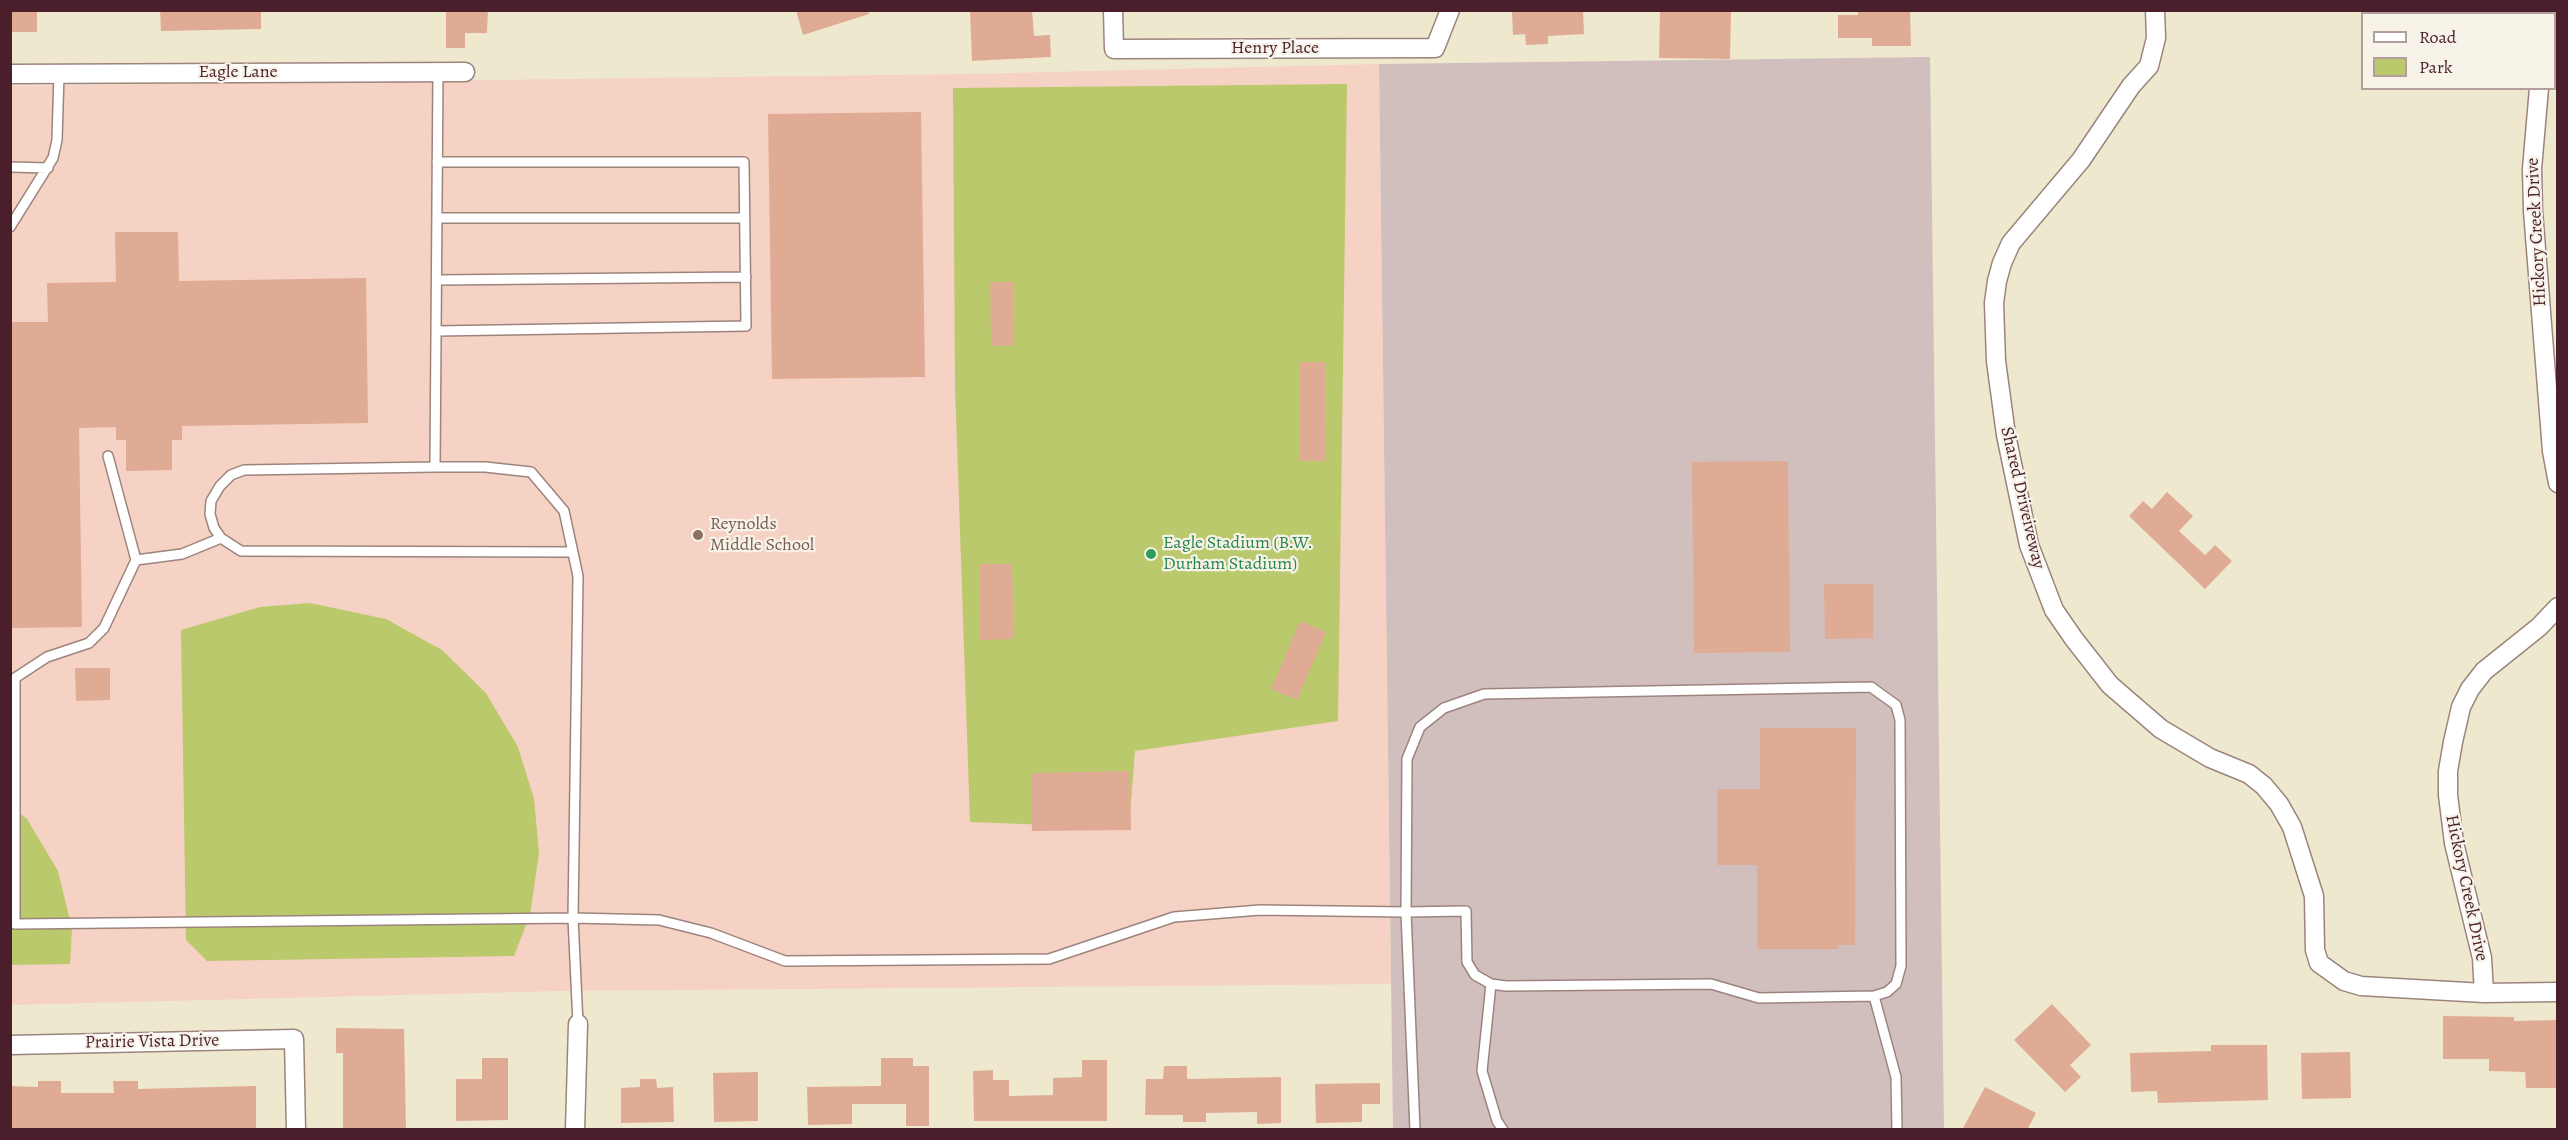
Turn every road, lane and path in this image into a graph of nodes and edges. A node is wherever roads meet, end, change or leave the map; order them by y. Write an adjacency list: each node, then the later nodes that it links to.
1 (1113, 10): 2 (street, Henry Place)
2 (1450, 10)
3 (2155, 10): 31 (street, Shared Driveiveway)
4 (438, 72): 5 (street, Eagle Lane); 7 (street, Eagle Lane); 9 (lane)
5 (465, 72)
6 (10, 74): 7 (street, Eagle Lane)
7 (59, 74): 11 (lane)
8 (2539, 90): 18 (street, Hickory Creek Drive)
9 (437, 162): 12 (lane); 13 (lane)
10 (10, 167): 11 (lane)
11 (48, 168): 14 (lane)
12 (437, 218): 13 (lane); 16 (lane)
13 (745, 218): 15 (lane)
14 (11, 225)
15 (746, 277): 16 (lane); 17 (lane)
16 (436, 280): 17 (lane)
17 (436, 331): 20 (lane)
18 (2555, 451): 21 (street, Hickory Creek Drive)
19 (108, 456): 24 (lane)
20 (435, 467): 22 (lane); 23 (lane)
21 (2558, 483)
22 (221, 538): 23 (lane); 24 (lane)
23 (572, 552): 27 (lane)
24 (136, 561): 28 (lane)
25 (2558, 607): 31 (street, Hickory Creek Drive)
26 (1406, 912): 27 (lane); 29 (lane); 32 (lane); 37 (lane)
27 (573, 918): 28 (lane); 33 (lane)
28 (13, 924)
29 (1491, 984): 32 (lane); 38 (lane)
30 (2558, 992): 31 (street)
31 (2484, 993)
32 (1874, 996): 39 (lane)
33 (578, 1024): 36 (street)
34 (10, 1045): 35 (street, Prairie Vista Drive)
35 (296, 1130)
36 (575, 1130)
37 (1415, 1130)
38 (1503, 1130)
39 (1897, 1130)

